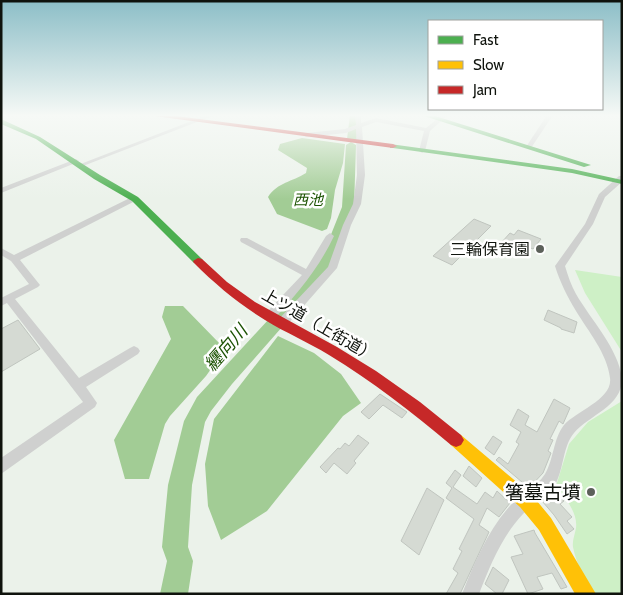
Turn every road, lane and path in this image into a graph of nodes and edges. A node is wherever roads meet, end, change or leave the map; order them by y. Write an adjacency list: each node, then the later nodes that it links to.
1 (359, 142): 20 (street)
2 (46, 143): 10 (main road, 上ツ道（上街道）)
3 (138, 143): 10 (street)
4 (364, 143): 9 (main road)
5 (424, 143): 9 (street)
6 (516, 143): 8 (main road)
7 (532, 143): 8 (street)
8 (529, 147): 11 (main road)
9 (422, 151): 11 (main road)
10 (78, 163): 12 (street); 13 (main road, 上ツ道（上街道）)
11 (621, 179): 24 (street)
12 (1, 191)
13 (135, 199): 17 (street); 20 (main road, 上ツ道（上街道）)
14 (330, 236): 18 (street)
15 (244, 240): 18 (street)
16 (1, 251): 17 (street)
17 (14, 259): 19 (street)
18 (307, 274): 20 (street)
19 (5, 300): 22 (street)
20 (276, 320): 24 (main road, 上ツ道（上街道）)
21 (134, 351): 22 (street)
22 (78, 386): 23 (street)
23 (1, 467)
24 (526, 502): 25 (street); 26 (main road, 上ツ道（上街道）)
25 (470, 594)
26 (586, 594)

